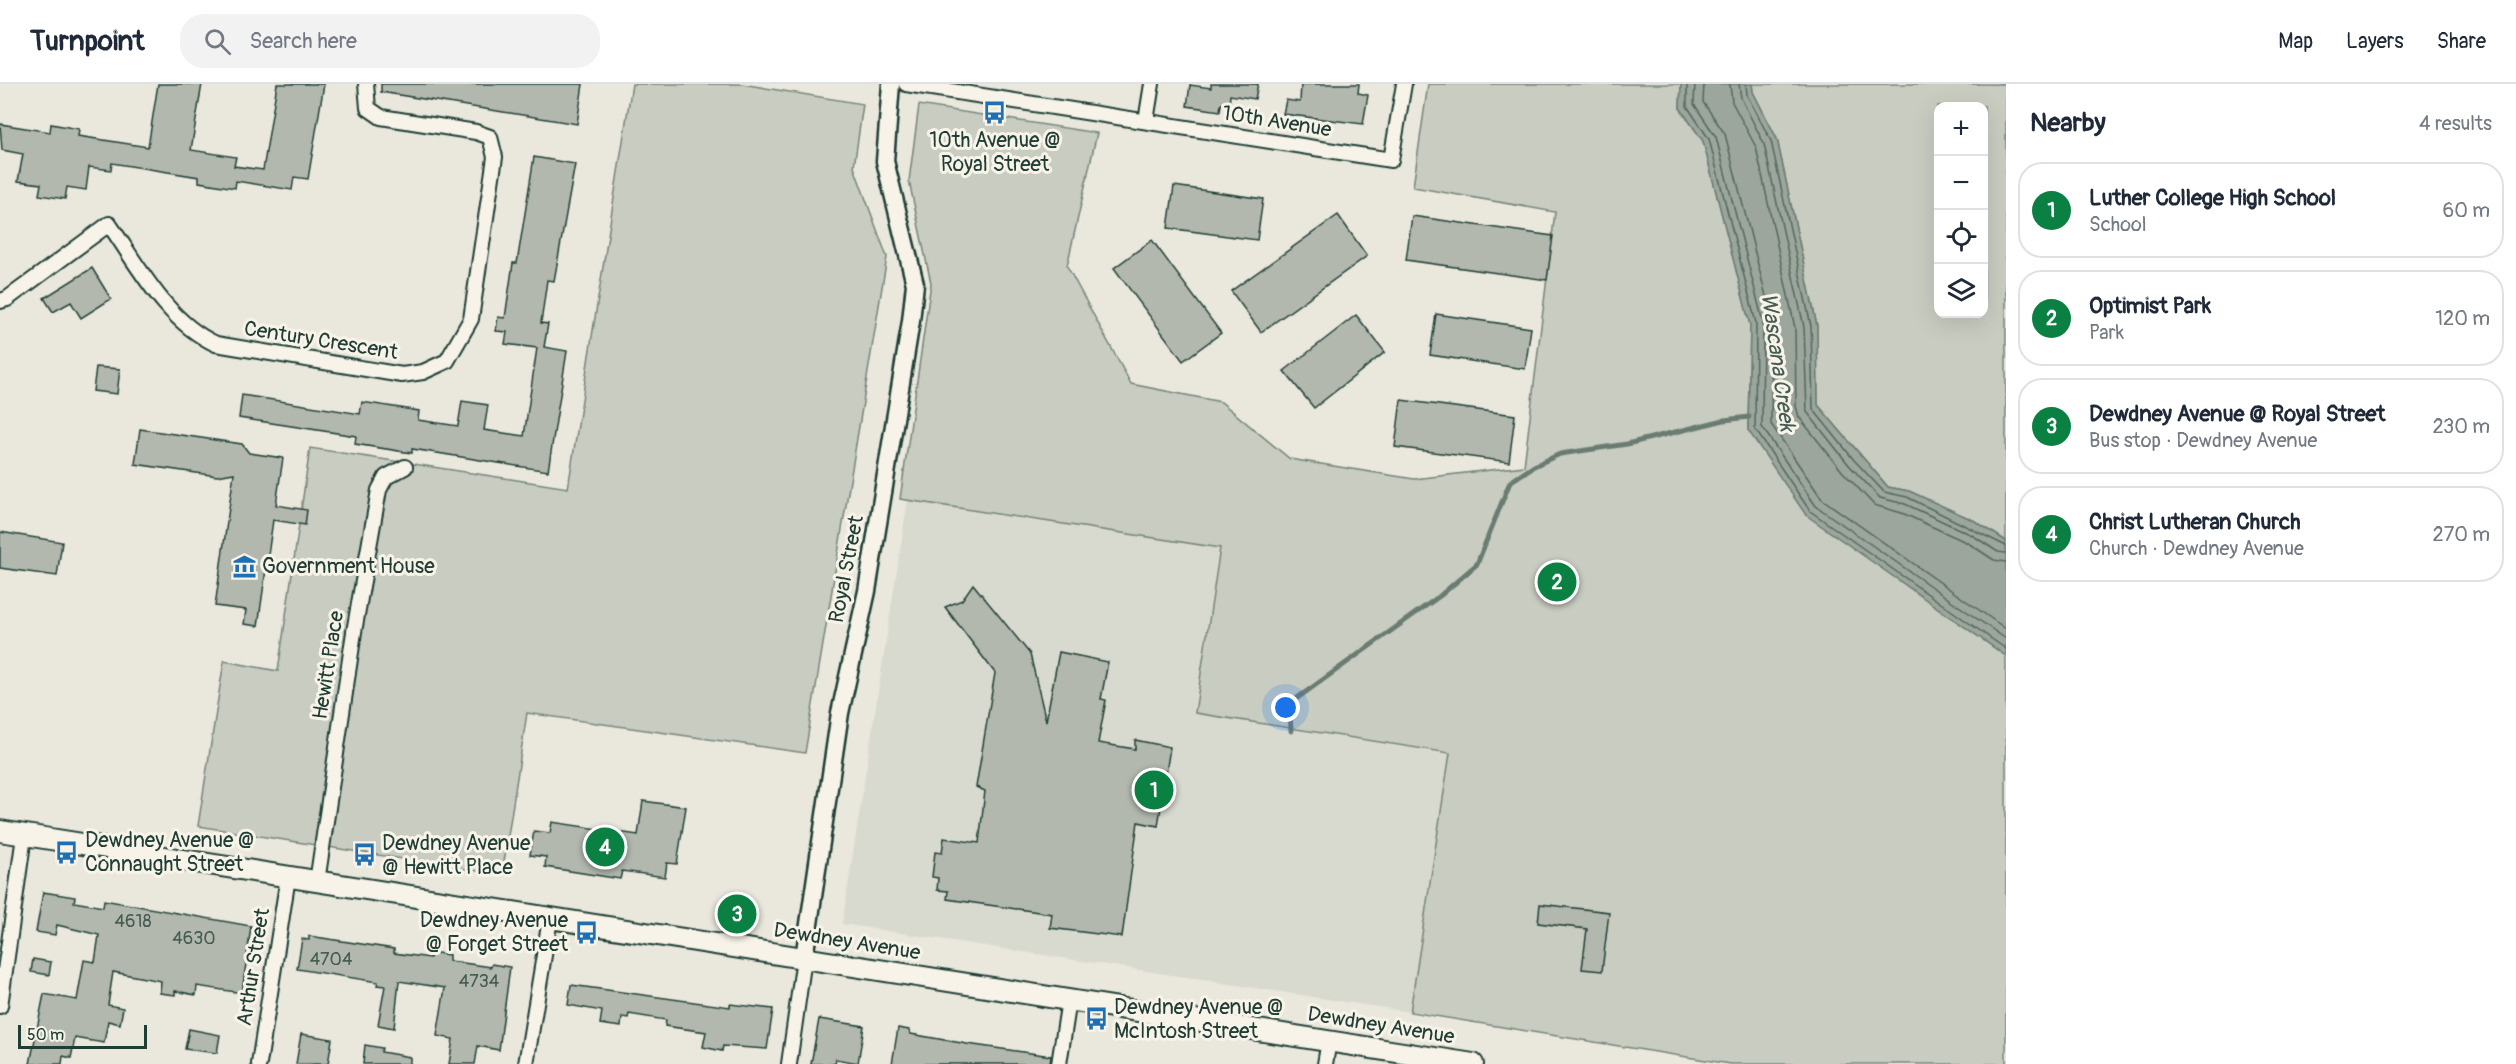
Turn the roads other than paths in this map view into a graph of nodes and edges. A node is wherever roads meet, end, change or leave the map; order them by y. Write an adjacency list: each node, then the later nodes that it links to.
1 (366, 84): 7 (street, Century Crescent)
2 (891, 84): 14 (street, Royal Street)
3 (906, 84): 6 (street, 10th Avenue)
4 (1152, 84): 6 (street)
5 (1404, 84): 6 (street, 10th Avenue)
6 (1146, 121)
7 (0, 301)
8 (405, 467): 12 (street, Hewitt Place)
9 (0, 831): 10 (main road, Dewdney Avenue)
10 (24, 836): 11 (main road, Dewdney Avenue); 16 (street)
11 (288, 877): 12 (main road, Dewdney Avenue); 18 (street, Arthur Street)
12 (317, 882): 13 (main road, Dewdney Avenue)
13 (550, 919): 14 (main road, Dewdney Avenue); 19 (street)
14 (804, 958): 15 (main road, Dewdney Avenue); 20 (street, Royal Street)
15 (1069, 1000): 17 (main road, Dewdney Avenue); 21 (street)
16 (0, 1006)
17 (1329, 1041): 22 (street); 23 (main road, Dewdney Avenue)
18 (259, 1064)
19 (526, 1064)
20 (789, 1064)
21 (1059, 1064)
22 (1325, 1064)
23 (1473, 1064)

